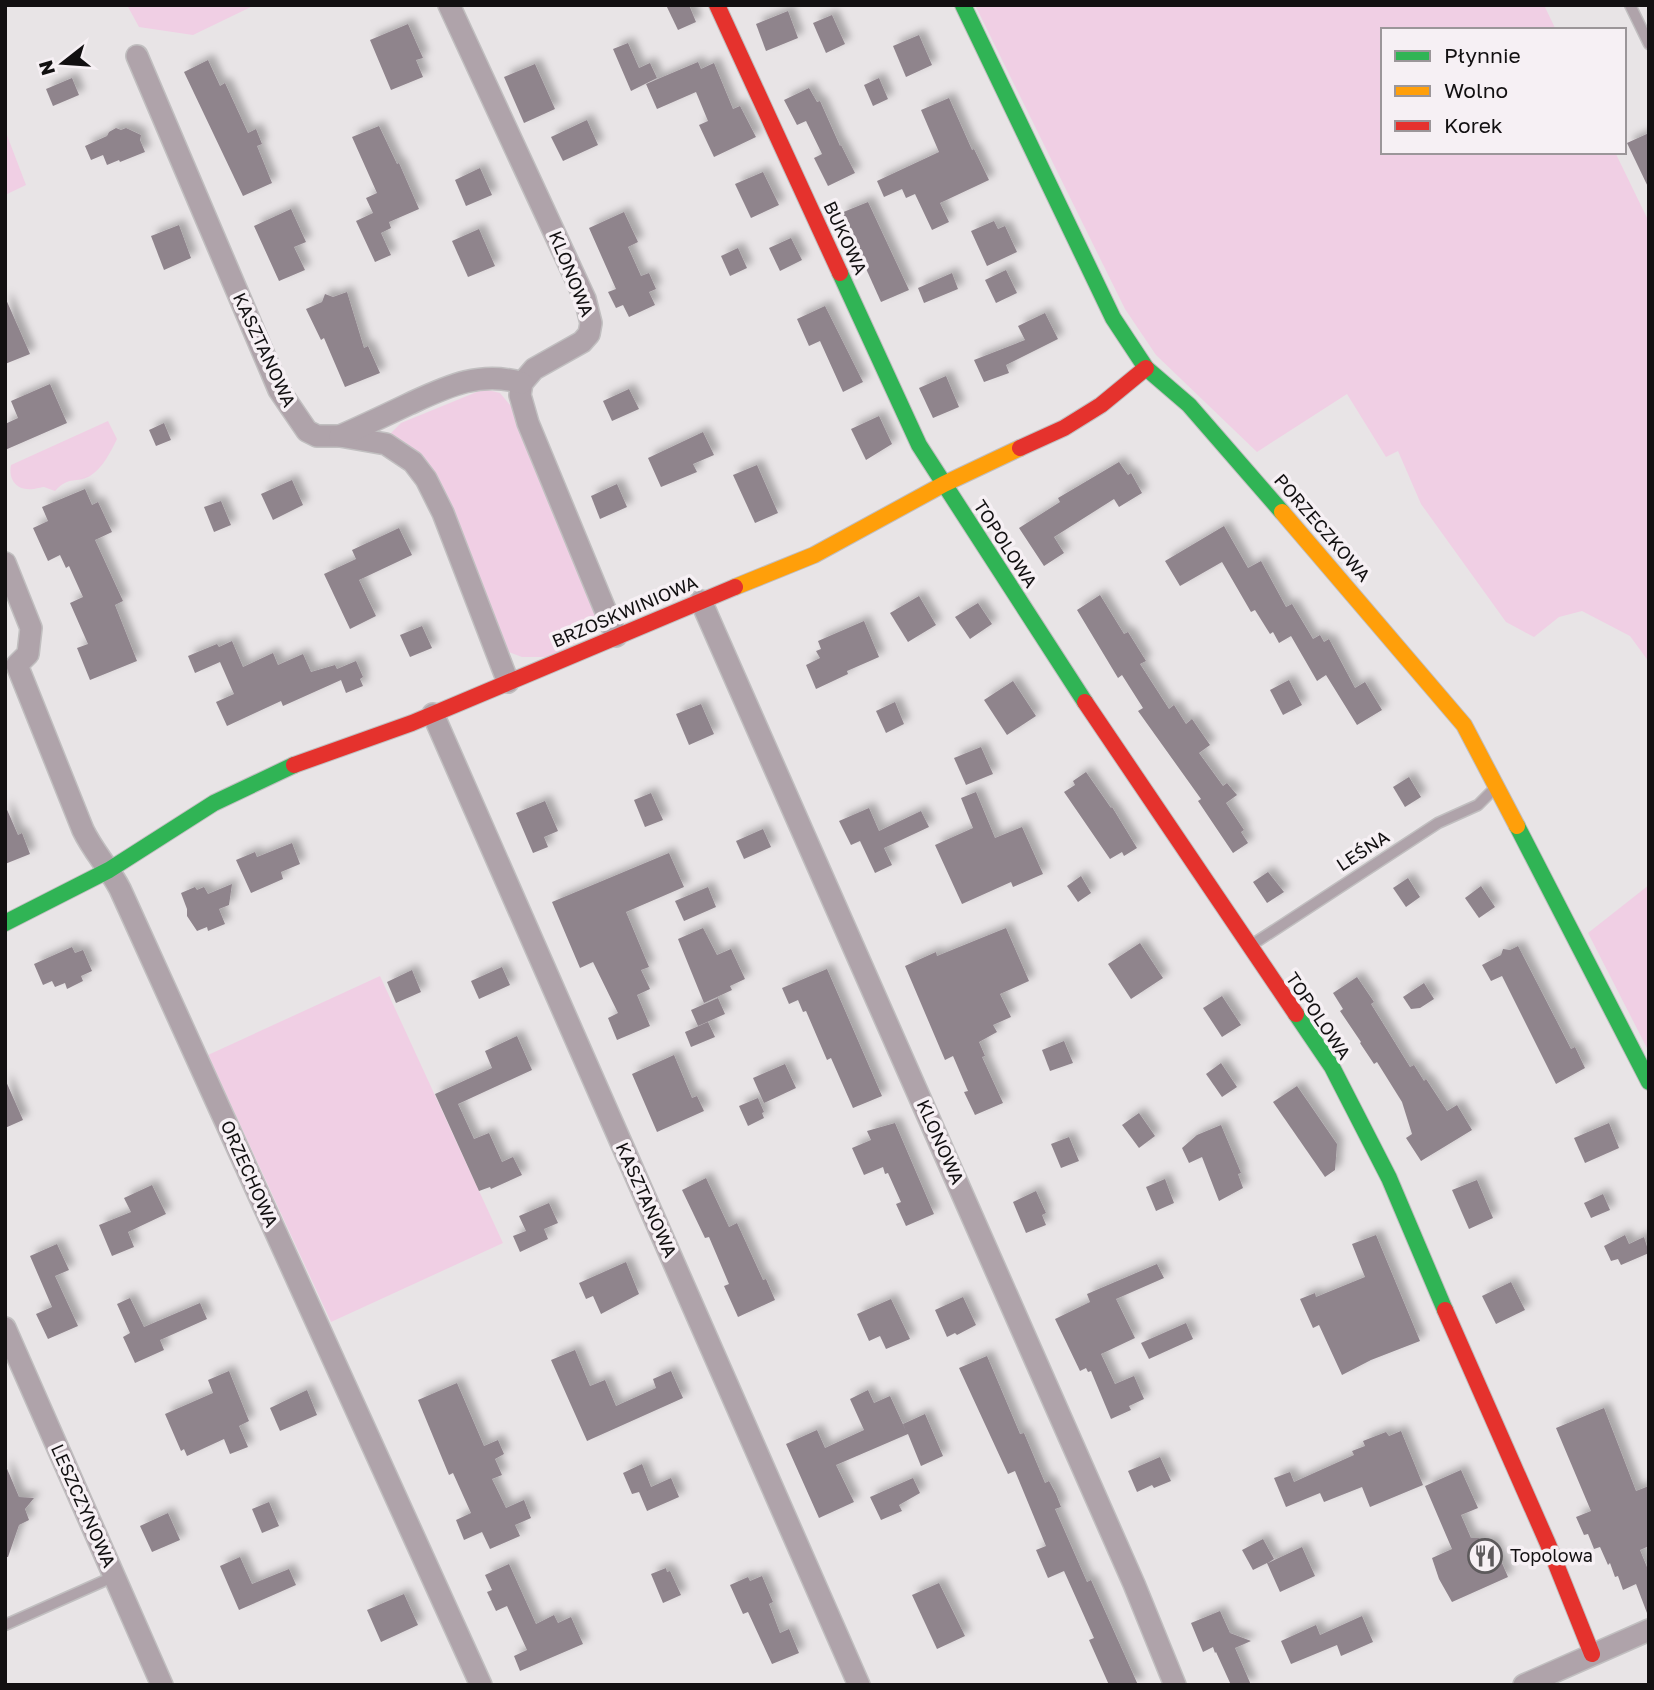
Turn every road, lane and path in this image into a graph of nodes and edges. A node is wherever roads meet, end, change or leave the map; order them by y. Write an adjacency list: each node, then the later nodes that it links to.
1 (449, 5): 8 (street, KLONOWA)
2 (717, 5): 10 (street, BUKOWA)
3 (963, 5): 7 (street, PORZECZKOWA)
4 (1630, 5): 5 (lane)
5 (1649, 44)
6 (137, 56): 9 (street, KASZTANOWA)
7 (1146, 368): 10 (street, BRZOSKWINIOWA); 17 (street, PORZECZKOWA)
8 (522, 383): 9 (street); 13 (street)
9 (340, 436): 15 (street, KASZTANOWA)
10 (944, 484): 12 (street, BRZOSKWINIOWA); 20 (street, TOPOLOWA)
11 (5, 563): 14 (street, ORZECHOWA)
12 (701, 601): 13 (street, BRZOSKWINIOWA); 30 (street, KLONOWA)
13 (617, 636): 15 (street, BRZOSKWINIOWA)
14 (11, 667): 18 (street, ORZECHOWA)
15 (508, 682): 16 (street, BRZOSKWINIOWA)
16 (433, 714): 18 (street, BRZOSKWINIOWA); 29 (street, KASZTANOWA)
17 (1497, 786): 20 (lane, LEŚNA); 21 (street, PORZECZKOWA)
18 (110, 870): 19 (street); 28 (street, ORZECHOWA)
19 (5, 923)
20 (1248, 947): 26 (street, TOPOLOWA)
21 (1649, 1082)
22 (5, 1328): 23 (street, LESZCZYNOWA)
23 (115, 1576): 24 (lane); 27 (street, LESZCZYNOWA)
24 (5, 1625)
25 (1649, 1630): 26 (street)
26 (1592, 1654): 31 (street)
27 (162, 1685)
28 (481, 1685)
29 (859, 1685)
30 (1175, 1685)
31 (1524, 1685)

